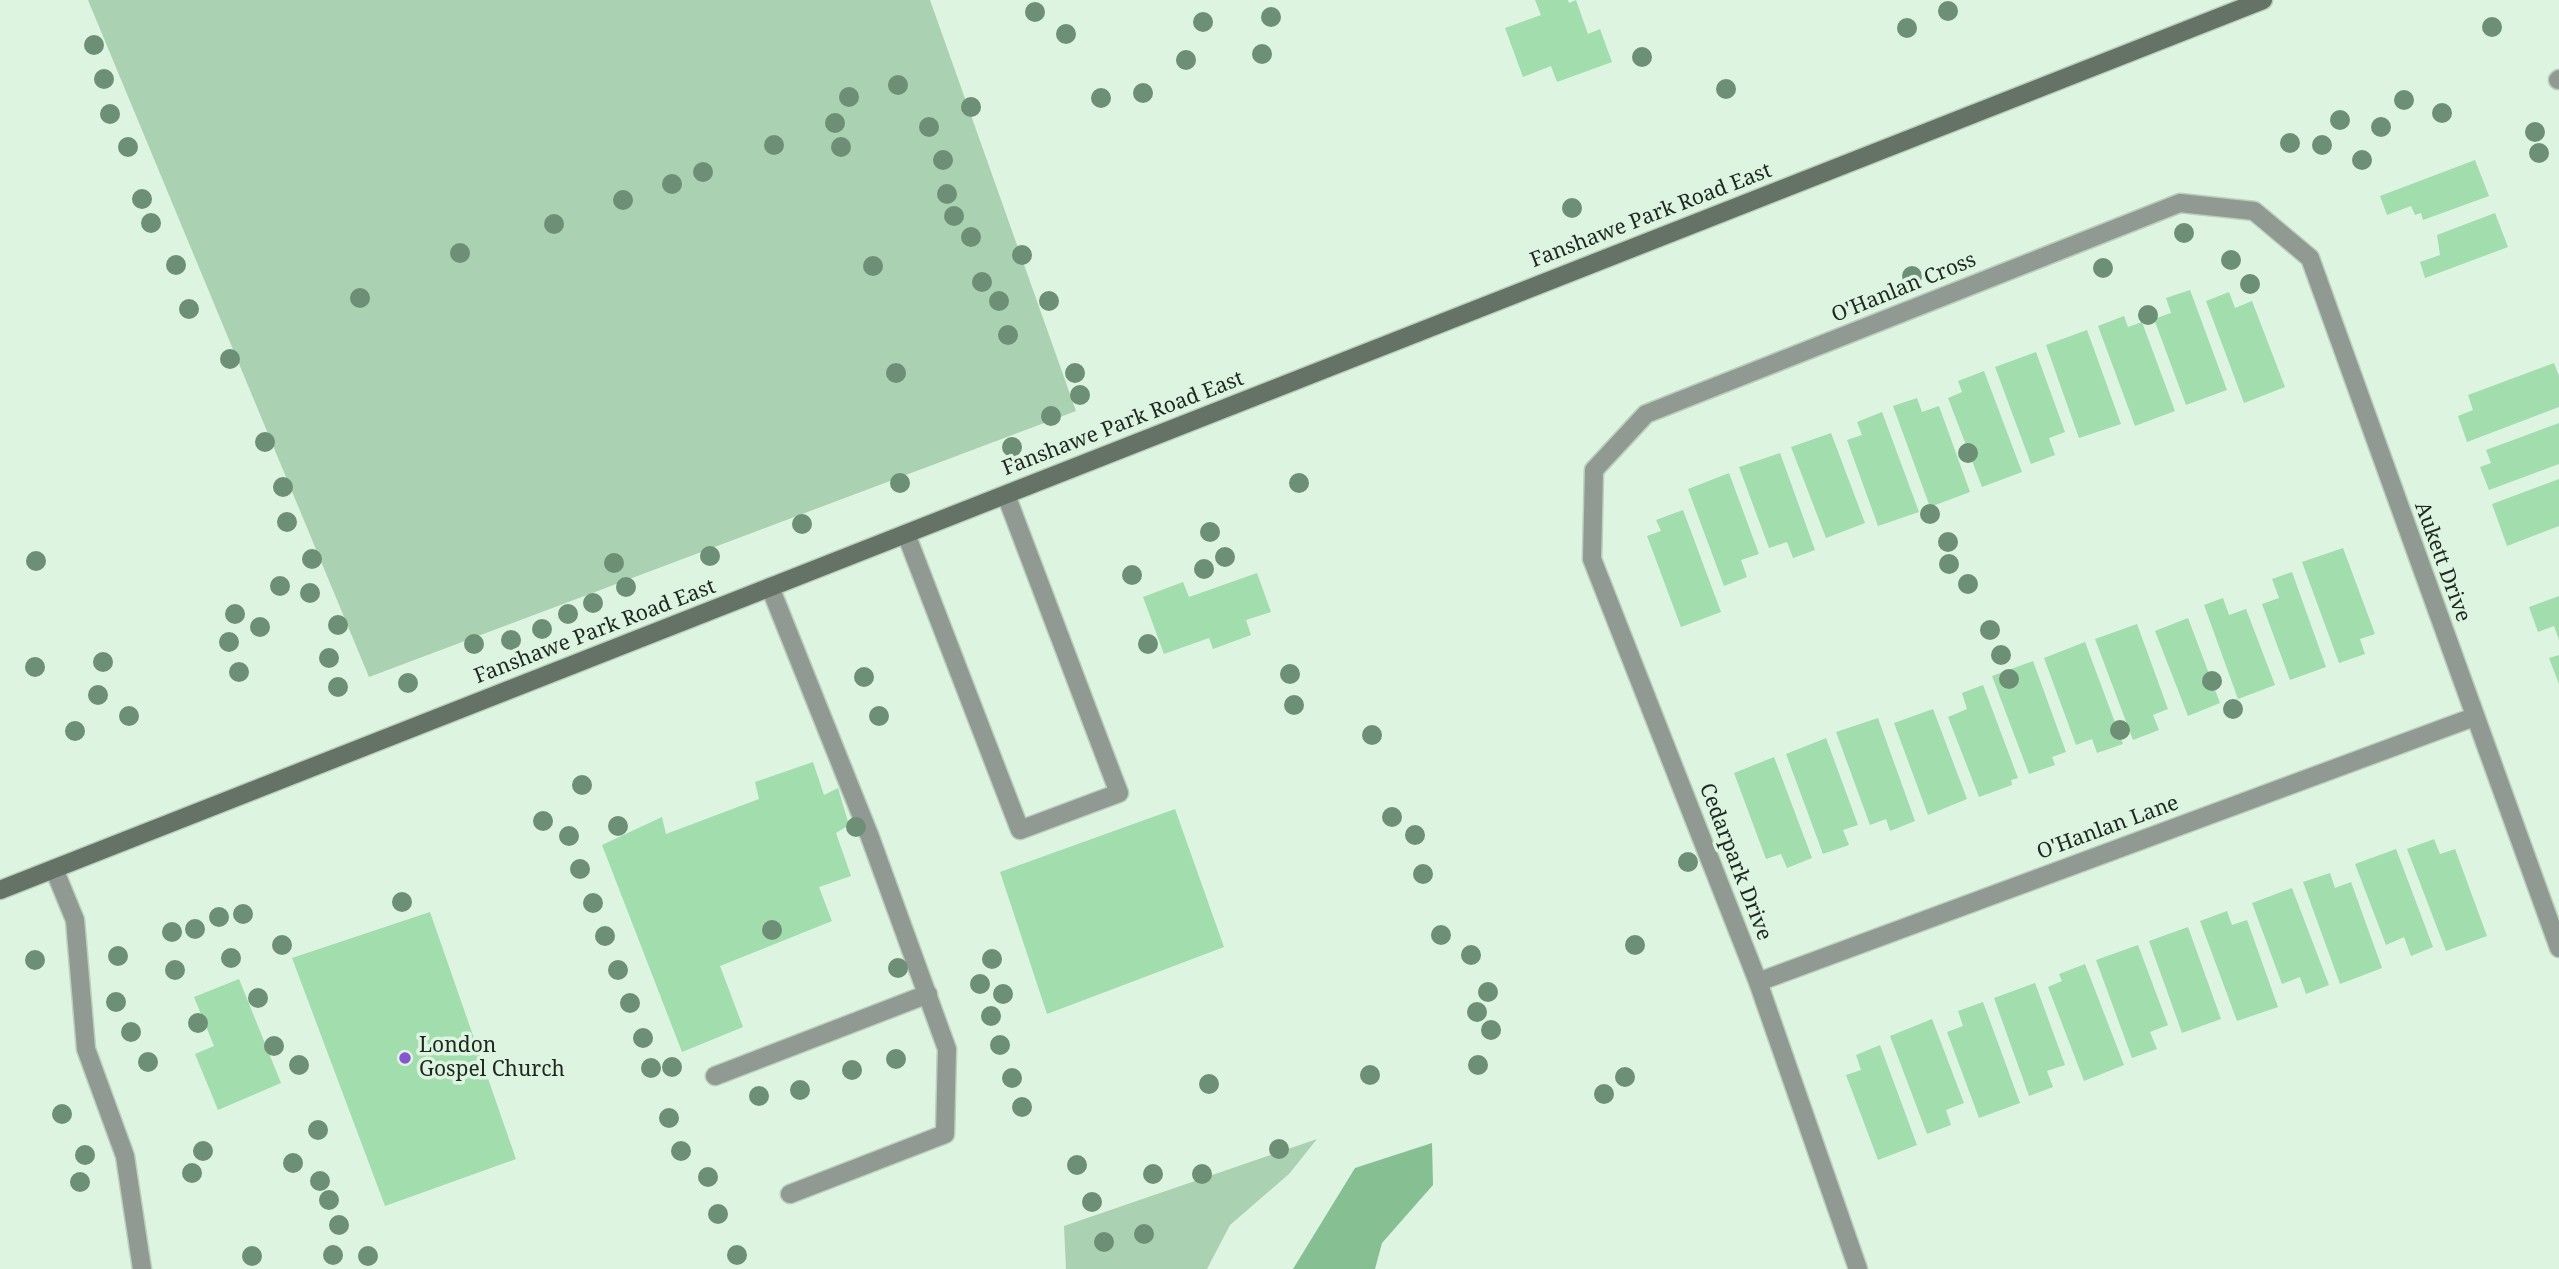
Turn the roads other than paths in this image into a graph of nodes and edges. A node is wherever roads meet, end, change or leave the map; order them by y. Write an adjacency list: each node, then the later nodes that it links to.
1 (2263, 0): 4 (main road, Fanshawe Park Road East)
2 (2254, 211): 3 (street, O'Hanlan Cross); 7 (street, Aukett Drive)
3 (1594, 470): 11 (street, Cedarpark Drive)
4 (1006, 495): 5 (main road, Fanshawe Park Road East); 5 (street)
5 (906, 534): 6 (main road, Fanshawe Park Road East)
6 (770, 587): 8 (main road, Fanshawe Park Road East); 12 (street)
7 (2473, 717): 10 (street, Aukett Drive); 11 (street, O'Hanlan Lane)
8 (54, 869): 9 (main road, Fanshawe Park Road East); 15 (street)
9 (0, 890)
10 (2559, 948)
11 (1758, 982): 16 (street, Cedarpark Drive)
12 (928, 994): 13 (street); 14 (street)
13 (715, 1076)
14 (790, 1195)
15 (142, 1269)
16 (1858, 1269)

